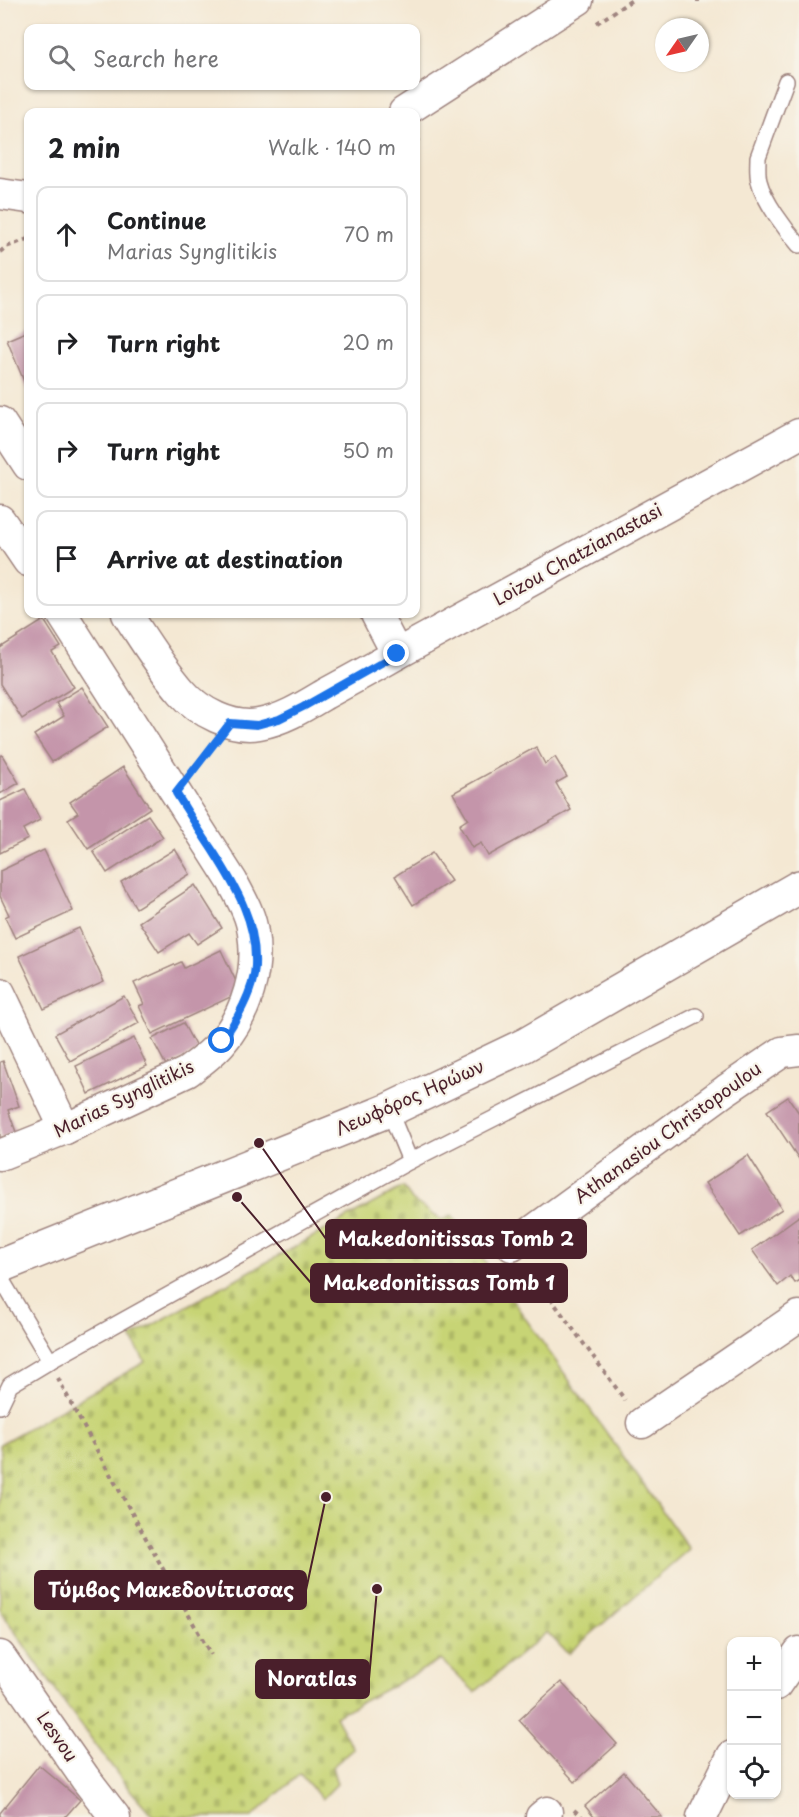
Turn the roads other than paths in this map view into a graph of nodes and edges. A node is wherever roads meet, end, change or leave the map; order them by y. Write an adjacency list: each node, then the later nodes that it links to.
1 (579, 0): 3 (street)
2 (786, 81): 6 (lane)
3 (410, 108)
4 (0, 194): 5 (street)
5 (24, 197)
6 (799, 244)
7 (0, 423): 9 (street)
8 (799, 434): 15 (street, Loizou Chatzianastasi)
9 (24, 459)
10 (0, 520): 11 (street)
11 (24, 555)
12 (65, 618): 21 (street, Marias Synglitikis)
13 (130, 618): 15 (street, Loizou Chatzianastasi)
14 (378, 618): 15 (street)
15 (397, 654)
16 (799, 887): 20 (main road, Λεωφόρος Ηρώων)
17 (0, 993): 21 (street)
18 (696, 1016): 23 (lane)
19 (799, 1050): 24 (street, Athanasiou Christopoulou)
20 (389, 1110): 23 (lane); 25 (main road, Λεωφόρος Ηρώων)
21 (64, 1129): 22 (street, Marias Synglitikis)
22 (0, 1155)
23 (410, 1161): 28 (lane)
24 (512, 1246)
25 (0, 1266)
26 (0, 1277): 28 (lane)
27 (799, 1316): 30 (street)
28 (50, 1361): 29 (lane)
29 (0, 1406)
30 (642, 1423)
31 (799, 1652): 33 (street)
32 (0, 1656): 35 (street, Lesvou)
33 (781, 1679)
34 (727, 1764): 36 (street)
35 (115, 1817)
36 (702, 1817)

